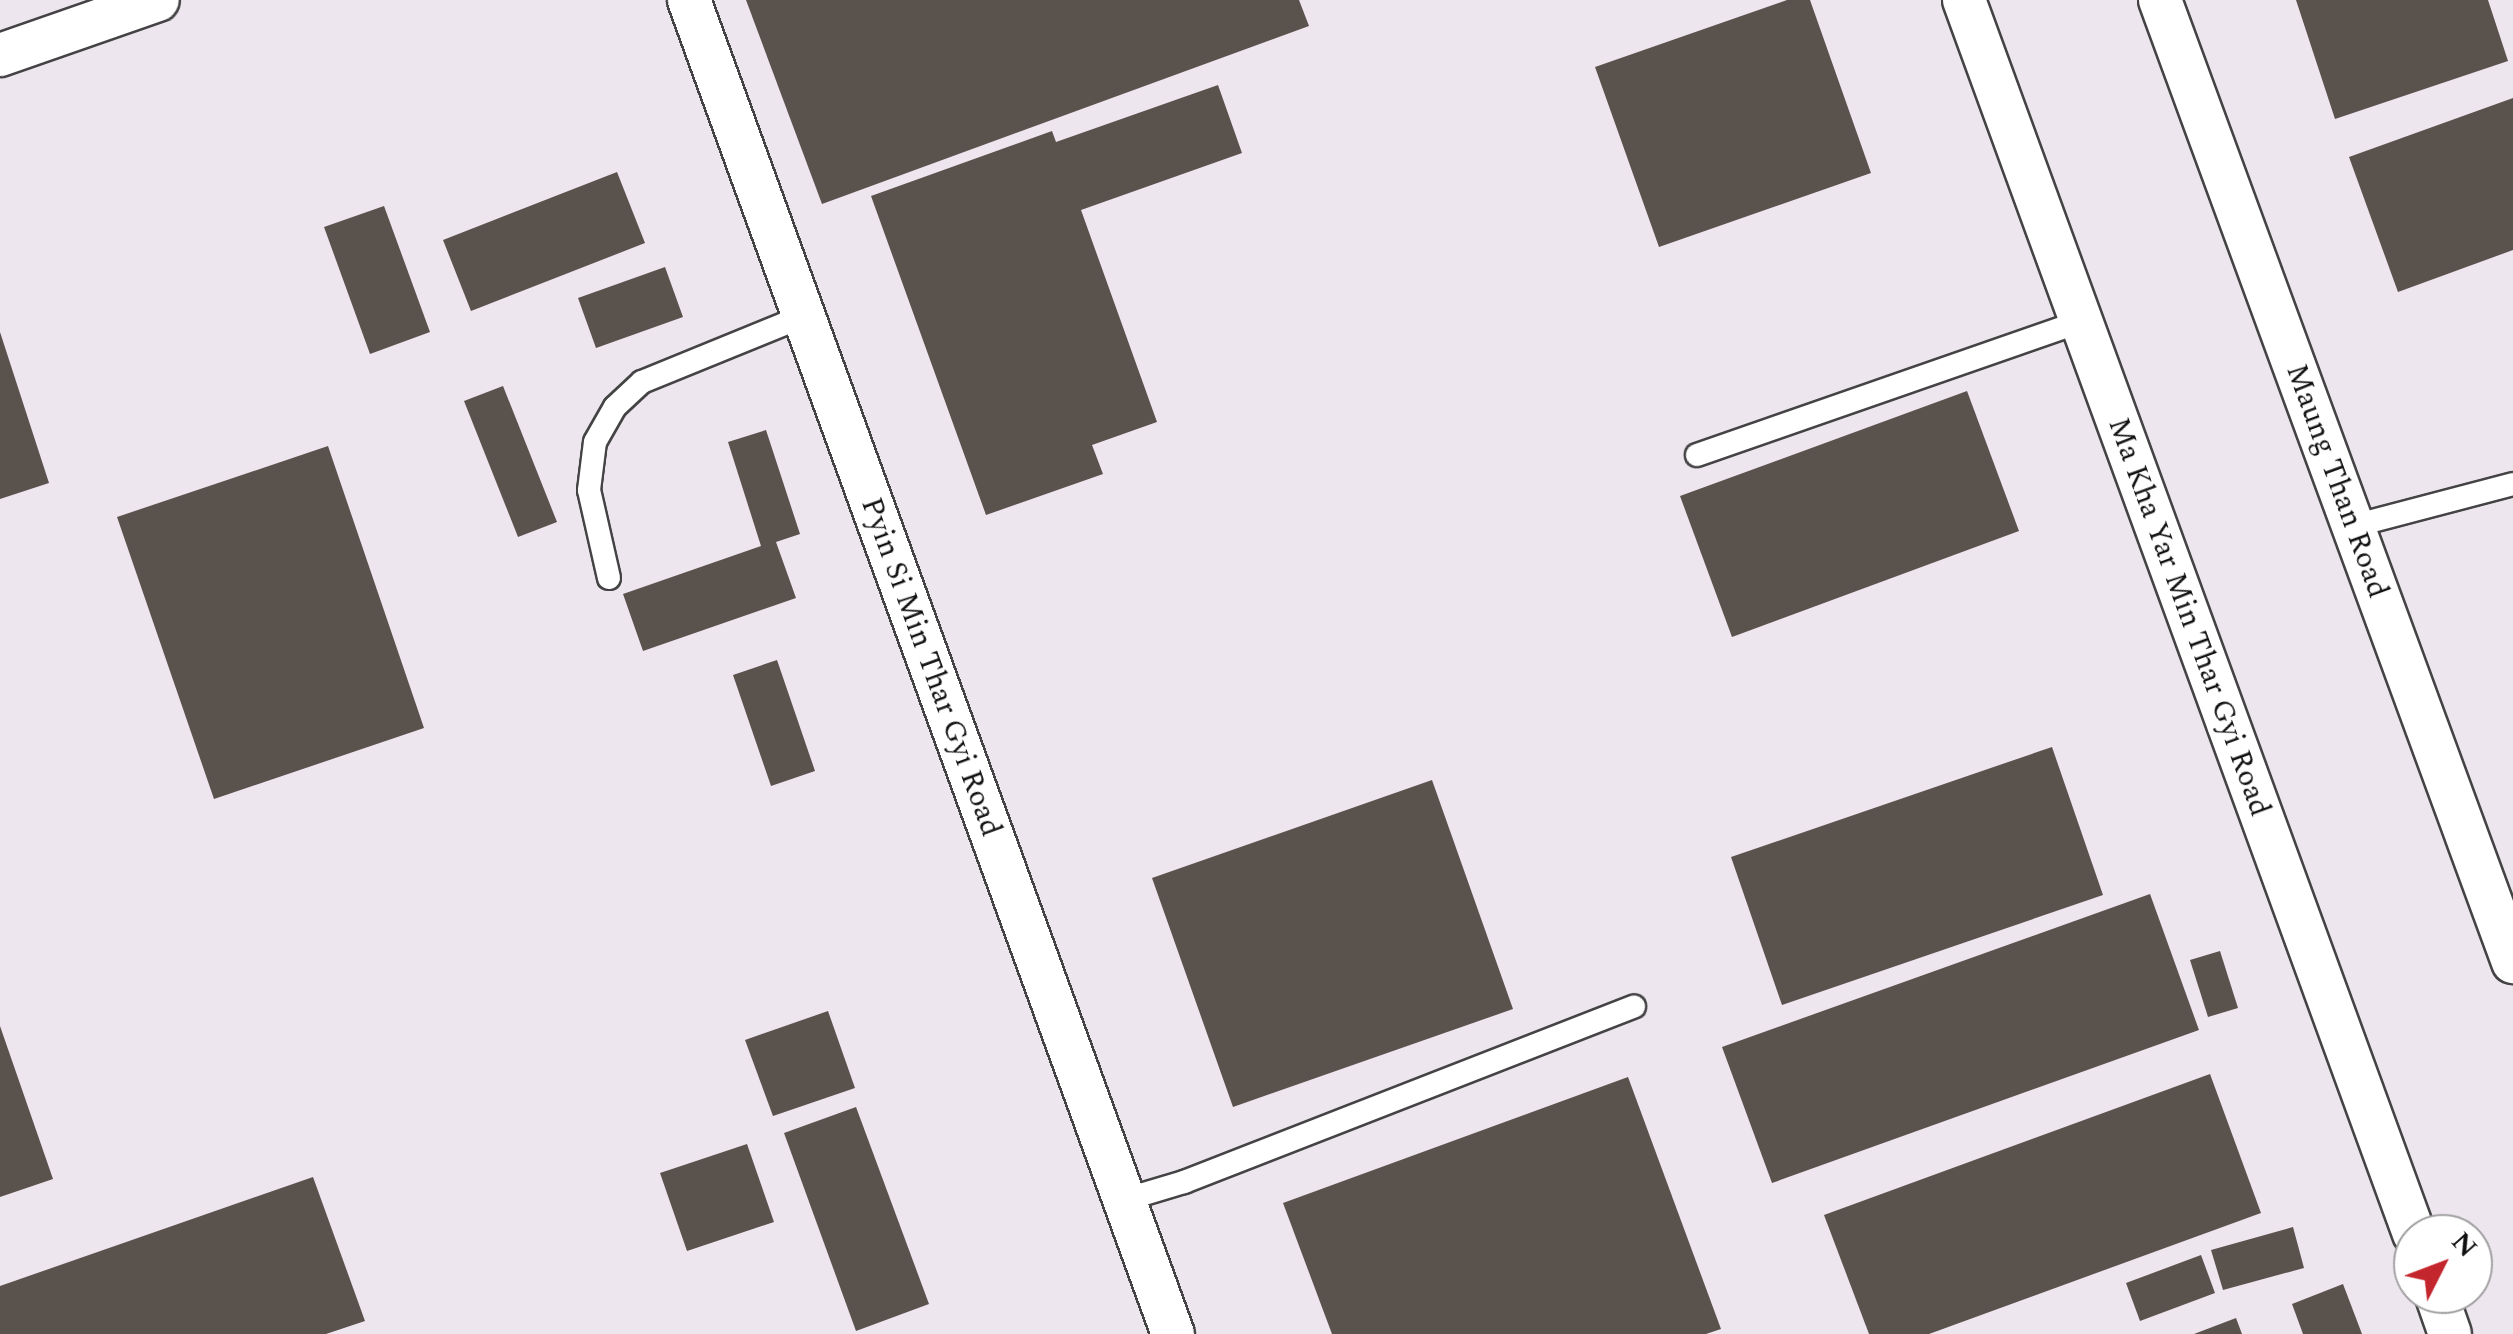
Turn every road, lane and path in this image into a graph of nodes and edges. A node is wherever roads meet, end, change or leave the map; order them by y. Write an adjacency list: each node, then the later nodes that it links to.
1 (158, 0): 5 (street)
2 (689, 0): 6 (street, Pyin Si Min Thar Gyi Road)
3 (1964, 0): 7 (street, Ma Kha Yar Min Thar Gyi Road)
4 (2160, 0): 10 (street, Maung Than Road)
5 (0, 55)
6 (804, 316): 11 (lane); 14 (street, Pyin Si Min Thar Gyi Road)
7 (2081, 321): 8 (lane); 15 (street, Ma Kha Yar Min Thar Gyi Road)
8 (1696, 455)
9 (2513, 484): 10 (lane)
10 (2353, 526): 12 (street, Maung Than Road)
11 (609, 578)
12 (2513, 962)
13 (1634, 1007): 14 (lane)
14 (1124, 1200): 16 (street, Pyin Si Min Thar Gyi Road)
15 (2407, 1214)
16 (1173, 1334)

